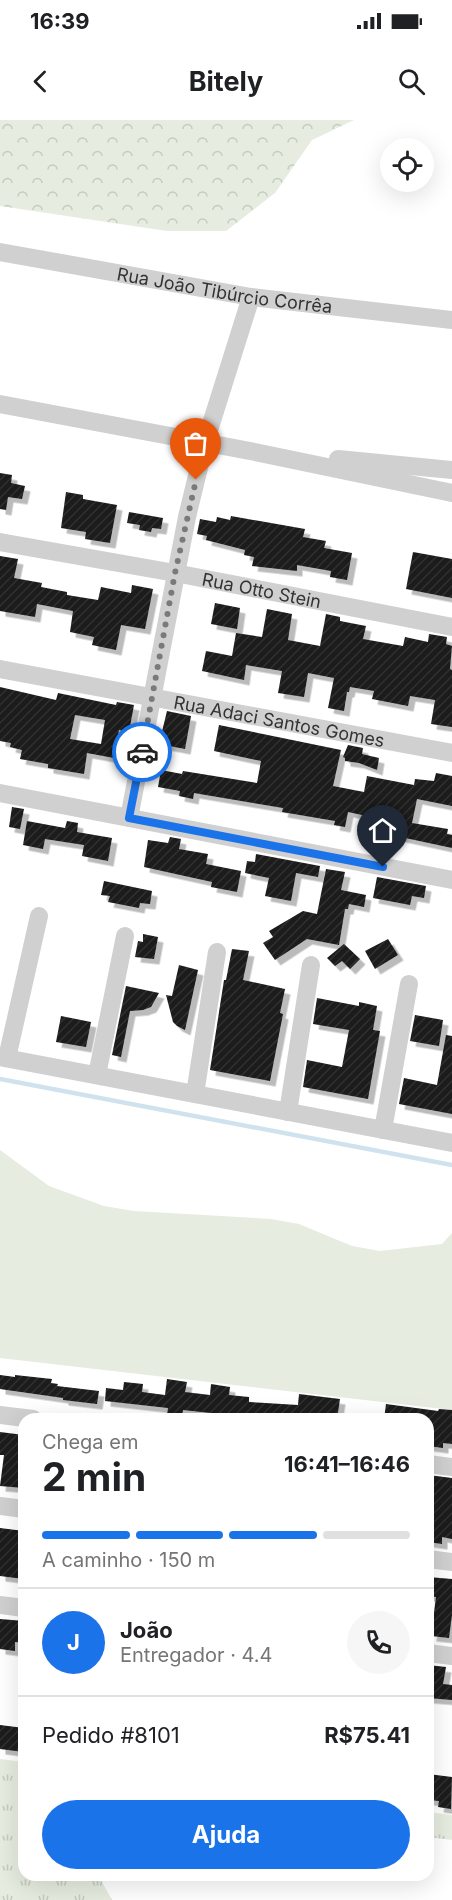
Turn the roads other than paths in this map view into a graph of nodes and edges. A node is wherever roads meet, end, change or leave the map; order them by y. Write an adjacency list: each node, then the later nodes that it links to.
1 (0, 252): 2 (street, Rua João Tibúrcio Corrêa)
2 (251, 297): 3 (street, Rua João Tibúrcio Corrêa); 5 (street)
3 (452, 320)
4 (0, 404): 5 (street)
5 (205, 443): 6 (street); 10 (street)
6 (255, 452): 7 (street); 8 (street)
7 (452, 470)
8 (452, 493)
9 (0, 542): 10 (street, Rua Otto Stein)
10 (175, 573): 11 (street, Rua Otto Stein); 13 (street)
11 (452, 627)
12 (0, 669): 13 (street, Rua Adaci Santos Gomes)
13 (152, 697): 14 (street, Rua Adaci Santos Gomes); 16 (street)
14 (452, 753)
15 (0, 793): 16 (street)
16 (129, 818): 17 (street)
17 (452, 880)
18 (39, 916): 23 (street)
19 (125, 936): 24 (street)
20 (217, 951): 25 (street)
21 (312, 965): 26 (street)
22 (409, 984): 27 (street)
23 (3, 1058): 24 (street)
24 (97, 1075): 25 (street)
25 (195, 1094): 26 (street)
26 (288, 1112): 27 (street)
27 (382, 1130): 28 (street)
28 (452, 1143)
29 (0, 1415): 30 (street)
30 (18, 1417)
31 (434, 1465): 32 (street)
32 (452, 1467)
33 (0, 1506): 34 (street)
34 (18, 1508)
35 (434, 1560): 36 (street)
36 (452, 1562)
37 (0, 1605): 38 (street)
38 (18, 1607)
39 (434, 1654): 40 (street)
40 (452, 1656)

